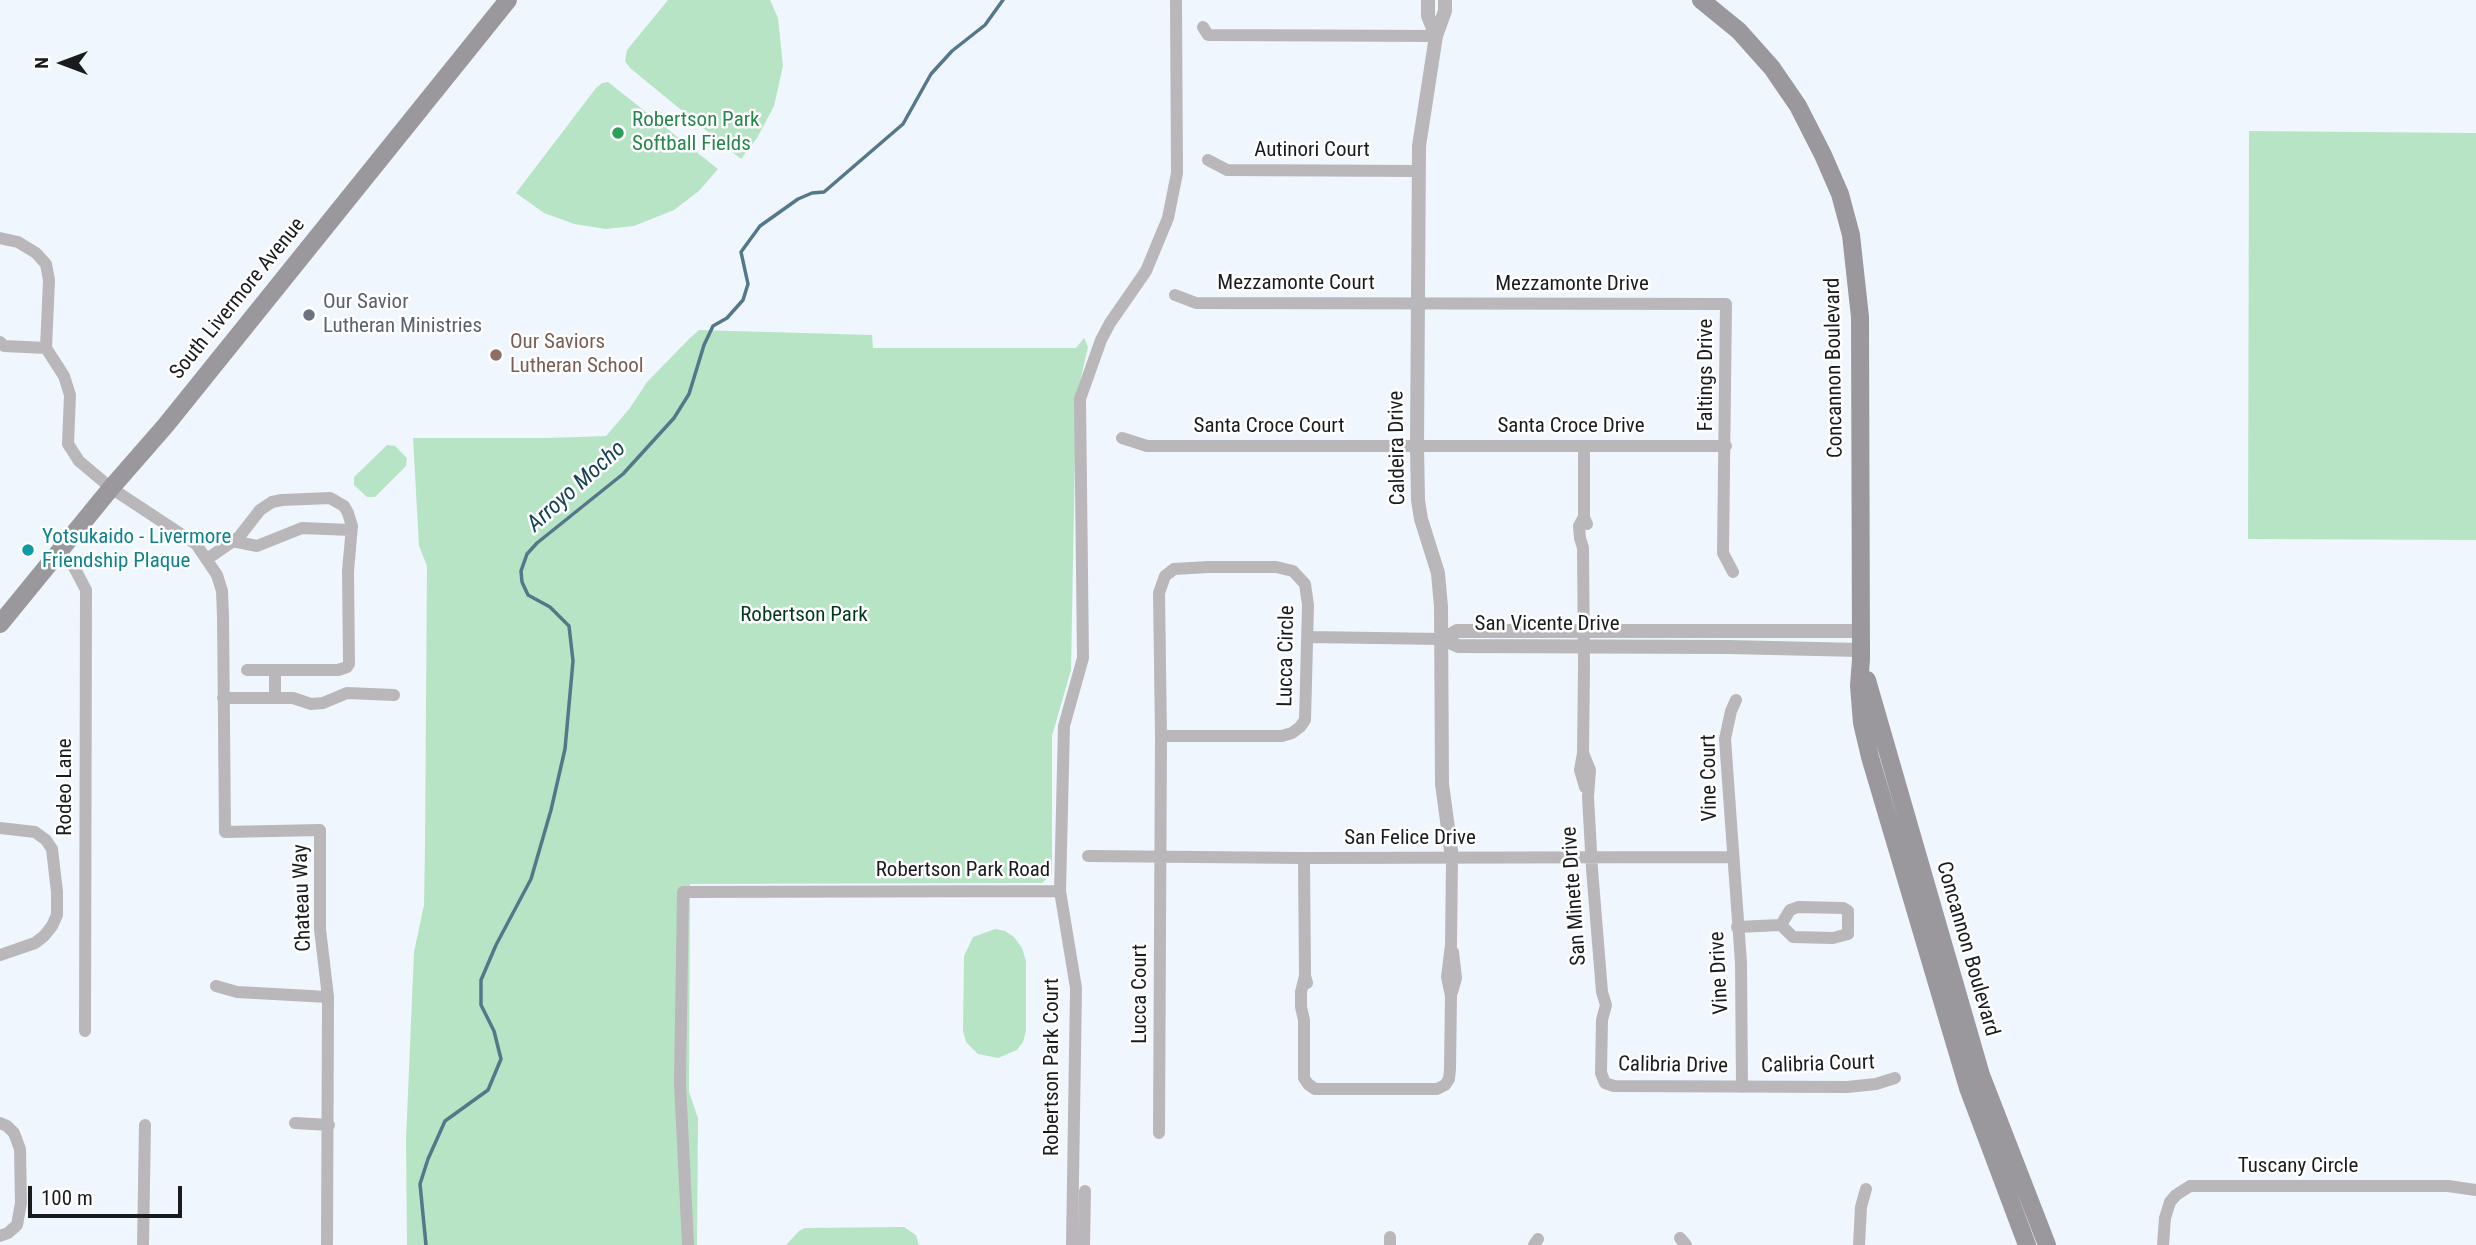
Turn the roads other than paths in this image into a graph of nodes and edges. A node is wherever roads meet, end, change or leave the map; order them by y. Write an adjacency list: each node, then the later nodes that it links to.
1 (508, 0): 20 (main road, South Livermore Avenue)
2 (1176, 0): 49 (street, Robertson Park Road)
3 (1428, 0): 7 (street, Caldeira Drive)
4 (1445, 0): 7 (street, Caldeira Drive)
5 (1701, 0): 28 (main road, Concannon Boulevard)
6 (1203, 27): 7 (street)
7 (1436, 36): 9 (street, Caldeira Drive)
8 (1208, 160): 9 (street, Autinori Court)
9 (1418, 171): 12 (street, Caldeira Drive)
10 (0, 238): 15 (street)
11 (1175, 295): 12 (street, Mezzamonte Court)
12 (1419, 304): 13 (street, Mezzamonte Drive); 17 (street, Caldeira Drive)
13 (1726, 304): 19 (street, Faltings Drive)
14 (0, 342): 15 (street)
15 (46, 348): 20 (street, Chateau Way)
16 (1122, 438): 17 (street, Santa Croce Court)
17 (1416, 446): 18 (street, Santa Croce Drive); 30 (street, Caldeira Drive)
18 (1584, 446): 19 (street, Santa Croce Drive); 27 (street, San Minete Drive)
19 (1726, 446): 25 (street, Faltings Drive)
20 (111, 488): 23 (main road, South Livermore Avenue); 24 (street, Chateau Way)
21 (351, 530): 22 (street); 22 (street); 33 (street)
22 (232, 541): 24 (street)
23 (58, 554): 26 (main road, South Livermore Avenue); 55 (street, Rodeo Lane)
24 (207, 559): 39 (street, Chateau Way)
25 (1732, 572)
26 (0, 624)
27 (1584, 631): 28 (street, San Vicente Drive); 30 (street, San Vicente Drive); 31 (street, San Minete Drive)
28 (1860, 631): 32 (main road, Concannon Boulevard)
29 (1308, 637): 30 (street); 41 (street, Lucca Circle); 41 (street, Lucca Circle)
30 (1443, 639): 31 (street, San Vicente Drive); 48 (street, Caldeira Drive)
31 (1584, 646): 32 (street, San Vicente Drive); 45 (street, San Minete Drive)
32 (1861, 655): 74 (main road, Concannon Boulevard); 75 (main road, Concannon Boulevard)
33 (345, 668): 35 (street); 36 (street)
34 (247, 670): 35 (street)
35 (275, 670): 38 (street)
36 (347, 693): 37 (street); 38 (street)
37 (394, 695)
38 (275, 697): 39 (street)
39 (223, 698): 54 (street, Chateau Way)
40 (1736, 700): 46 (street, Vine Court)
41 (1161, 736): 44 (street, Lucca Circle)
42 (0, 828): 52 (street)
43 (1088, 856): 44 (street, San Felice Drive)
44 (1161, 856): 47 (street, San Felice Drive); 63 (street, Lucca Court)
45 (1591, 856): 46 (street, San Felice Drive); 48 (street, San Felice Drive); 57 (street, San Minete Drive)
46 (1732, 857): 51 (street, Vine Drive)
47 (1304, 858): 48 (street, San Felice Drive); 48 (street)
48 (1452, 858)
49 (1060, 891): 70 (street, Robertson Park Road); 71 (street, Robertson Park Court)
50 (1781, 925): 50 (street); 51 (street)
51 (1737, 927): 58 (street, Vine Drive)
52 (0, 955)
53 (216, 986): 54 (street)
54 (328, 996): 62 (street, Chateau Way)
55 (85, 1031)
56 (1895, 1078): 58 (street, Calibria Court)
57 (1605, 1083): 58 (street, Calibria Drive)
58 (1742, 1087)
59 (0, 1123): 67 (street)
60 (295, 1124): 62 (street)
61 (145, 1125): 68 (street)
62 (329, 1125): 69 (street, Chateau Way)
63 (1159, 1133)
64 (1866, 1189): 73 (street)
65 (2476, 1190): 76 (street, Tuscany Circle)
66 (1085, 1191): 72 (street)
67 (0, 1236)
68 (143, 1245)
69 (327, 1245)
70 (688, 1245)
71 (1072, 1245)
72 (1084, 1245)
73 (1858, 1245)
74 (2027, 1245)
75 (2047, 1245)
76 (2163, 1245)

